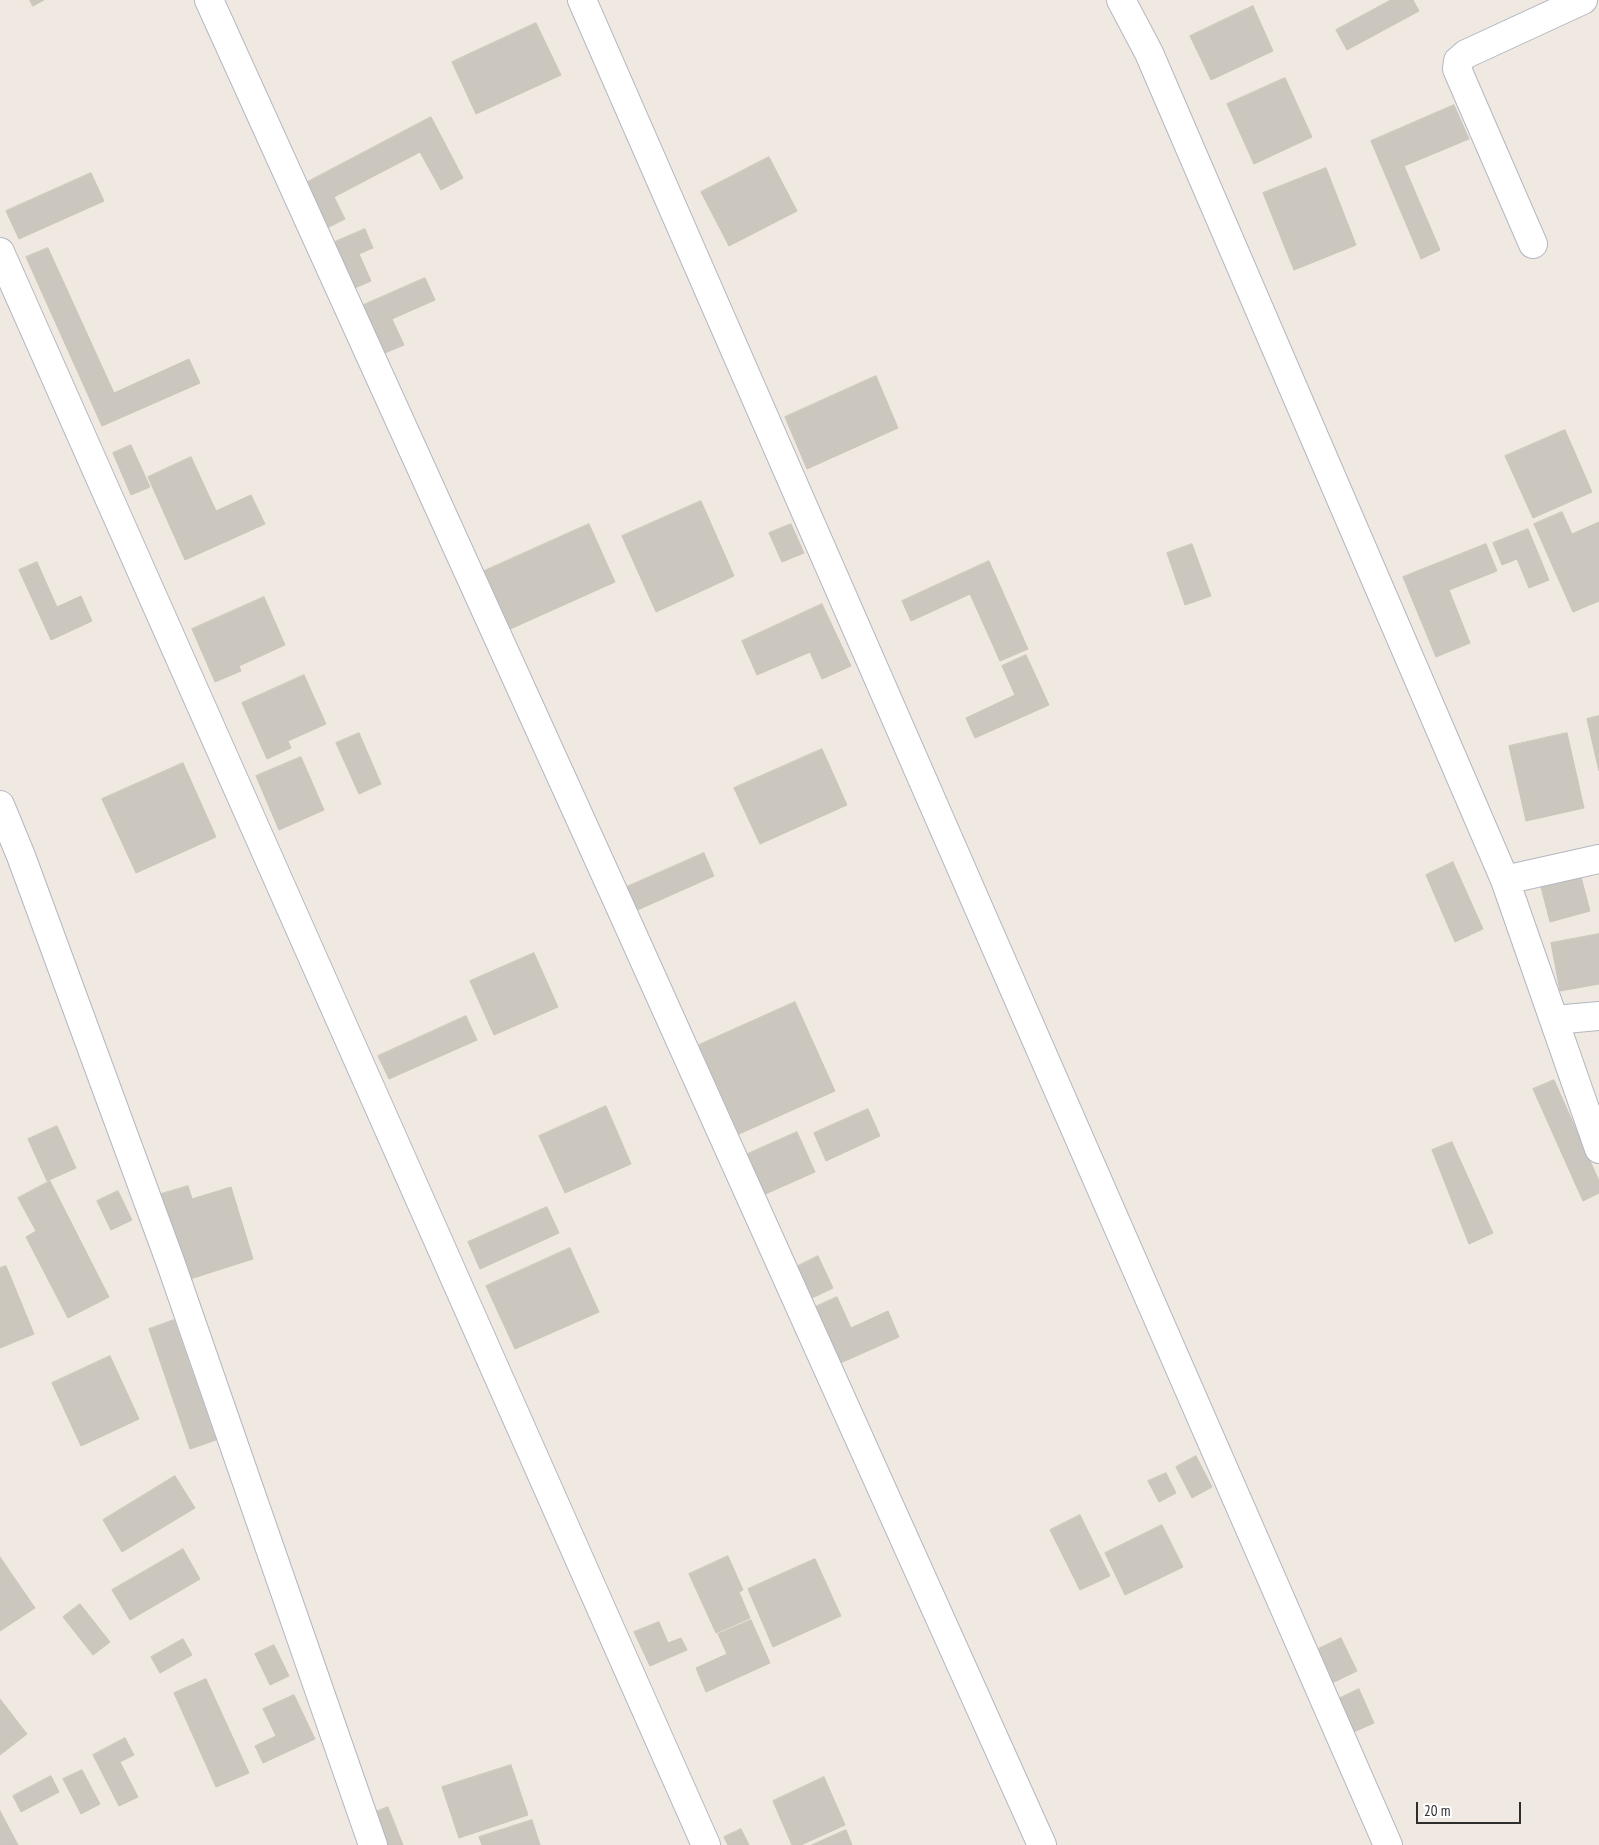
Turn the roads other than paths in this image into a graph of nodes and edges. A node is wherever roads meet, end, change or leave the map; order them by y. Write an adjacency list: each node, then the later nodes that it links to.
1 (209, 0): 15 (street)
2 (582, 0): 16 (street)
3 (1121, 0): 9 (street)
4 (1583, 0): 5 (street)
5 (1533, 244)
6 (0, 252): 14 (street)
7 (0, 805): 13 (street)
8 (1599, 859): 9 (street)
9 (1505, 880): 11 (street)
10 (1599, 1016): 11 (street)
11 (1554, 1020): 12 (street)
12 (1599, 1149)
13 (373, 1845)
14 (706, 1845)
15 (1042, 1845)
16 (1388, 1845)

